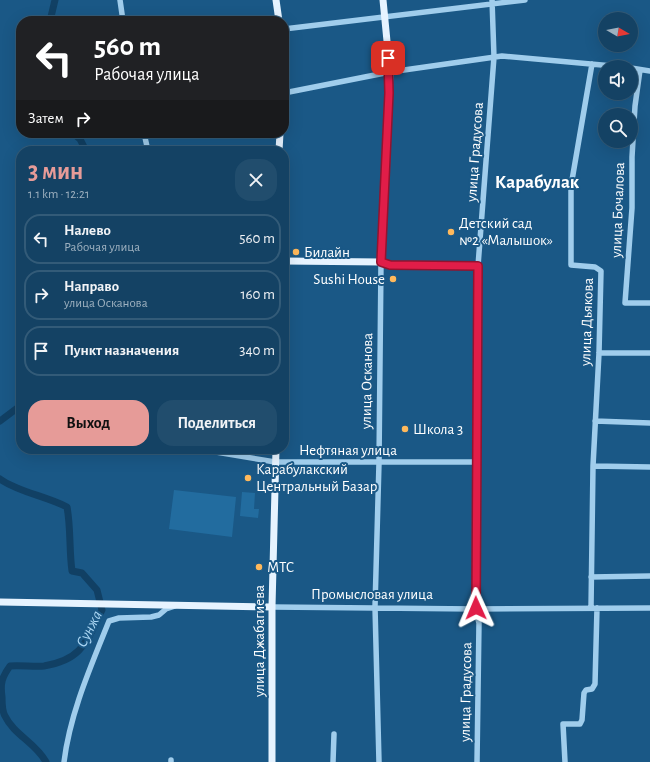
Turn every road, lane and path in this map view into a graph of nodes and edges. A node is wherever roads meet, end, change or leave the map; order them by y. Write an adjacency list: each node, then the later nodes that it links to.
1 (120, 0): 6 (street)
2 (276, 0): 7 (main road)
3 (383, 0): 8 (main road, улица Осканова)
4 (525, 0): 5 (street)
5 (492, 2): 8 (street); 10 (street, улица Градусова)
6 (122, 16)
7 (278, 16)
8 (385, 17): 9 (street); 15 (main road, улица Осканова)
9 (289, 28)
10 (494, 57): 11 (street); 15 (street); 19 (street, улица Градусова)
11 (592, 64): 12 (street); 21 (street, улица Дьякова)
12 (598, 65)
13 (640, 70): 14 (street); 20 (street, улица Бочалова)
14 (650, 71)
15 (390, 72): 16 (street); 18 (main road, улица Осканова)
16 (289, 92)
17 (289, 261): 18 (main road)
18 (381, 262): 19 (street); 28 (street, улица Осканова)
19 (478, 266): 29 (street, улица Градусова)
20 (650, 303)
21 (599, 353): 22 (street); 23 (street, улица Дьякова)
22 (650, 353)
23 (595, 421): 24 (street); 30 (street, улица Дьякова)
24 (650, 423)
25 (228, 454): 27 (street, Нефтяная улица)
26 (276, 454): 27 (main road, улица Джабагиева)
27 (275, 462): 28 (street, Нефтяная улица); 36 (main road, улица Джабагиева)
28 (379, 462): 29 (street, Нефтяная улица); 37 (street, улица Осканова)
29 (476, 462): 38 (street, улица Градусова)
30 (593, 466): 31 (street); 33 (street, улица Дьякова)
31 (650, 467)
32 (650, 576): 33 (street)
33 (591, 577): 39 (street, улица Дьякова)
34 (0, 602): 35 (main road, Промысловая улица)
35 (176, 606): 36 (main road, Промысловая улица); 43 (street)
36 (272, 607): 37 (street, Промысловая улица); 44 (main road, улица Джабагиева)
37 (376, 607): 38 (street, Промысловая улица); 46 (street, улица Осканова)
38 (476, 608): 39 (street, Промысловая улица); 47 (street, улица Градусова)
39 (591, 608): 40 (street, Промысловая улица)
40 (597, 608): 41 (street, Промысловая улица); 48 (street)
41 (650, 608)
42 (334, 734): 45 (street)
43 (64, 762)
44 (272, 762)
45 (333, 762)
46 (379, 762)
47 (477, 762)
48 (565, 762)

